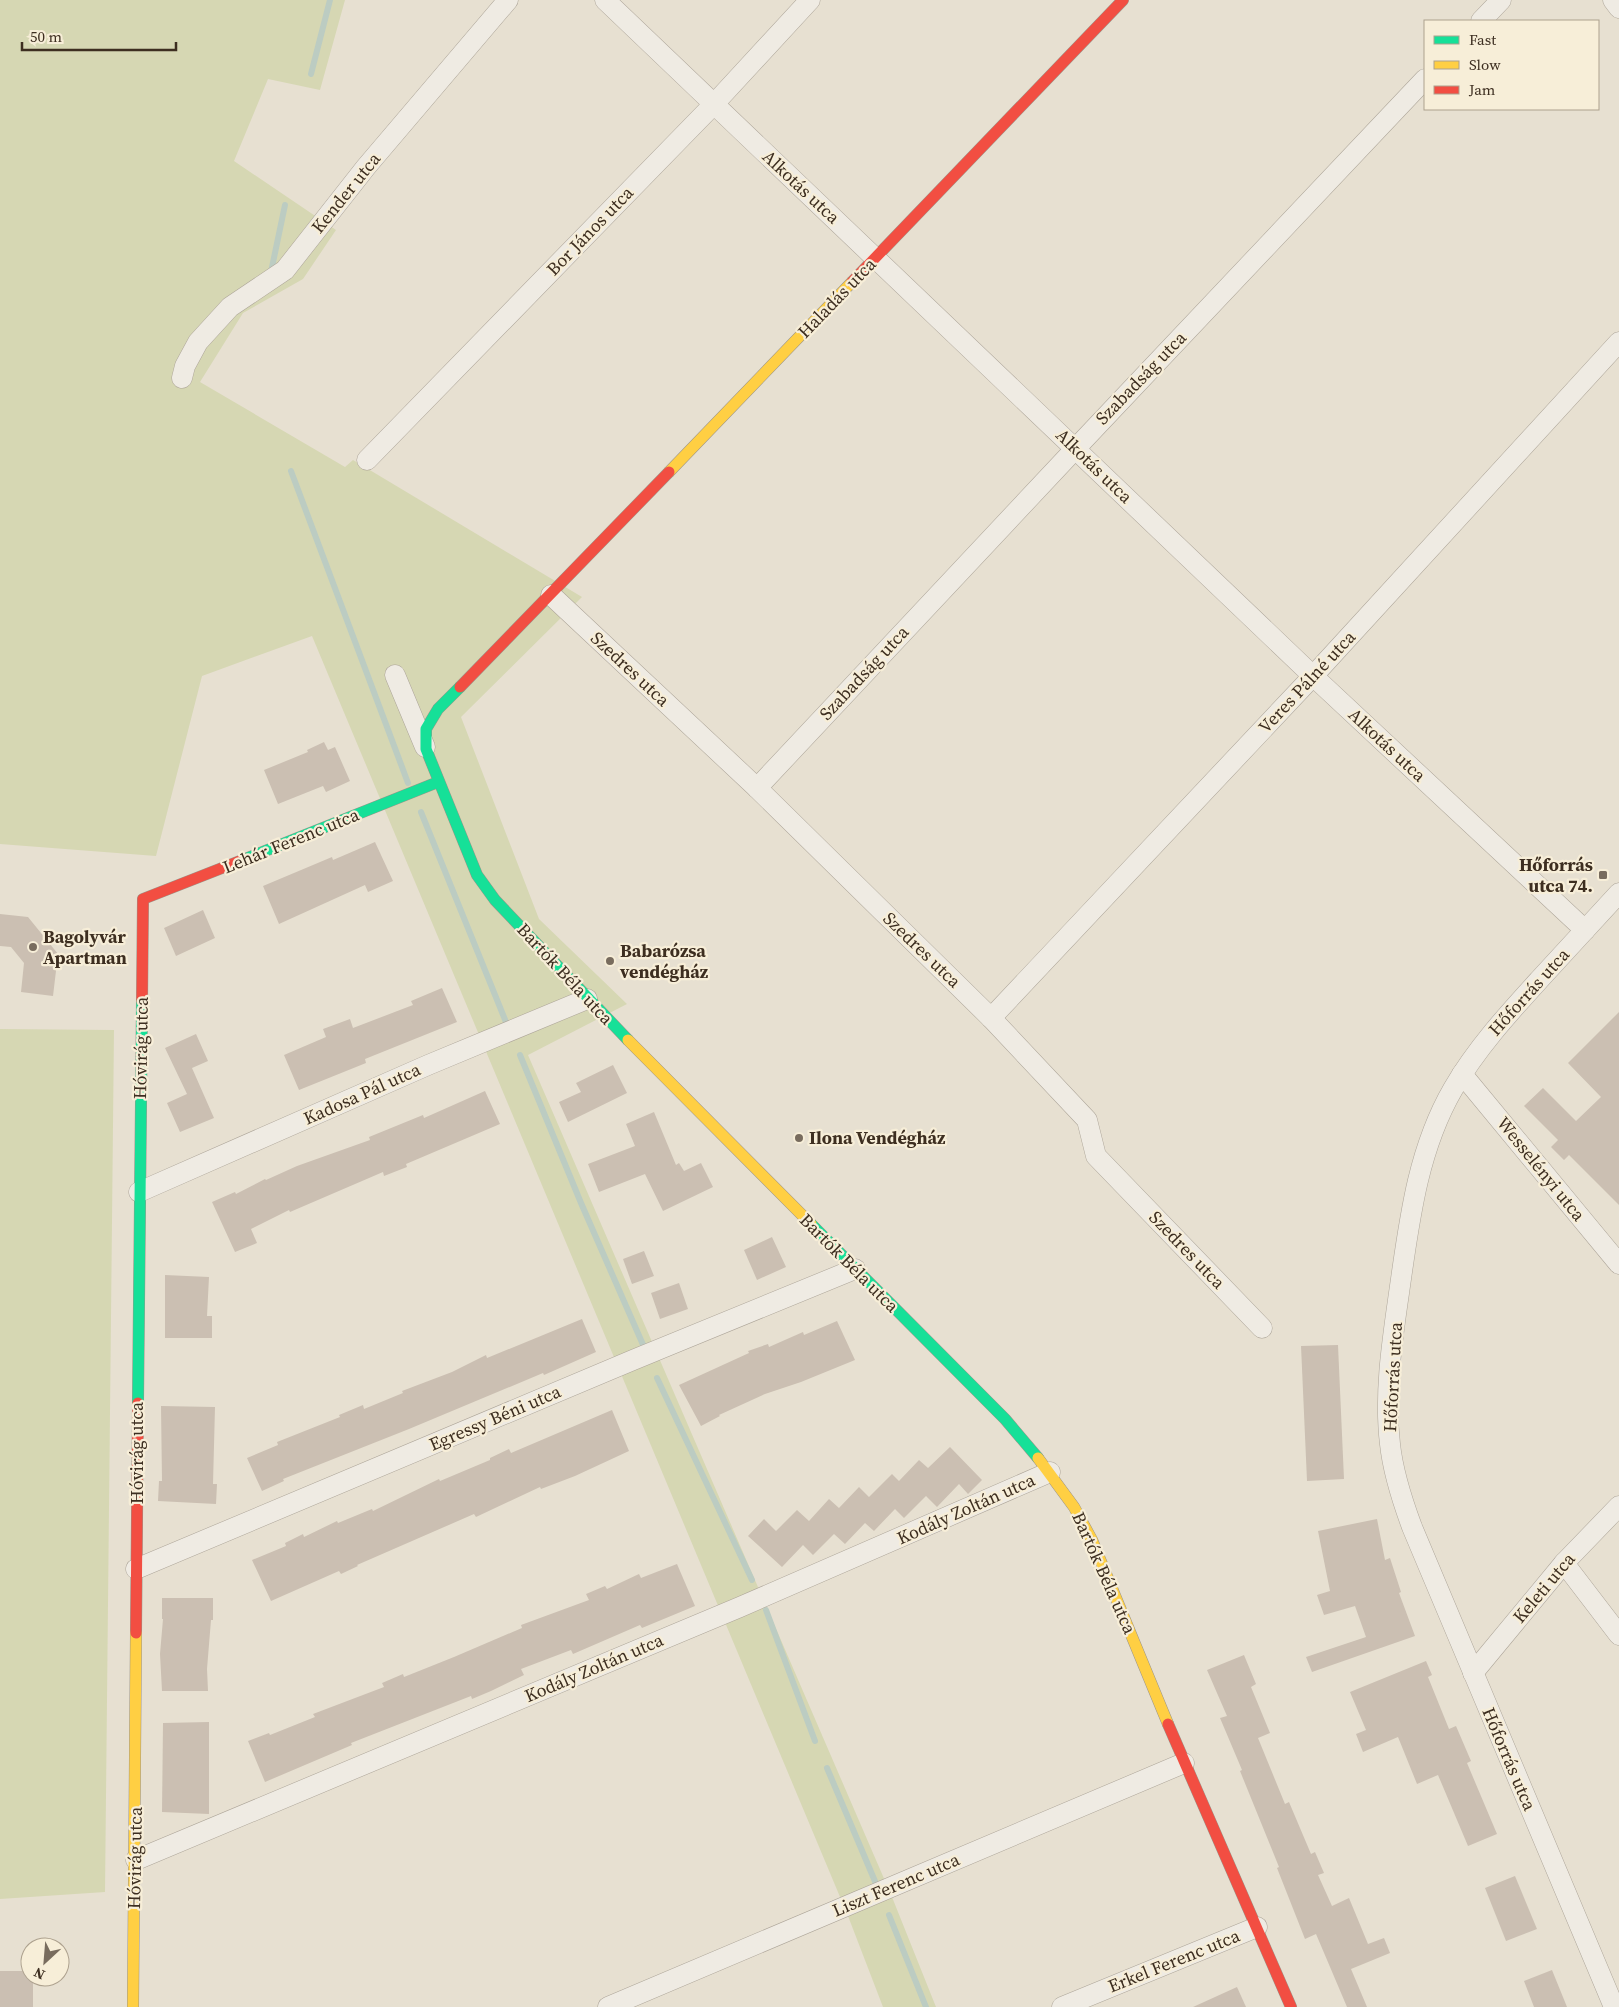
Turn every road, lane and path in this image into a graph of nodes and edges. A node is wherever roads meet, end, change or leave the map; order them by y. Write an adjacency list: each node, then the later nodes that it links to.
1 (508, 0): 13 (street, Kender utca)
2 (605, 0): 10 (street, Alkotás utca)
3 (810, 0): 10 (street, Bor János utca)
4 (1123, 0): 11 (street, Haladás utca)
5 (1501, 0): 8 (street)
6 (1613, 0): 7 (street)
7 (1619, 8)
8 (1481, 20)
9 (1424, 81): 14 (street, Szabadság utca)
10 (714, 104): 11 (street, Alkotás utca); 15 (street, Bor János utca)
11 (876, 258): 14 (street, Alkotás utca); 16 (street, Haladás utca)
12 (1619, 342): 18 (street, Veres Pálné utca)
13 (182, 378)
14 (1076, 448): 18 (street, Alkotás utca); 21 (street, Szabadság utca)
15 (367, 460)
16 (551, 595): 19 (street, Bartók Béla utca); 21 (street, Szedres utca)
17 (395, 675): 19 (street)
18 (1313, 676): 24 (street, Alkotás utca); 26 (street, Veres Pálné utca)
19 (426, 749): 20 (street, Bartók Béla utca)
20 (438, 782): 23 (street, Lehár Ferenc utca); 25 (street, Bartók Béla utca)
21 (757, 788): 26 (street, Szedres utca)
22 (1619, 894): 24 (street, Hőforrás utca)
23 (143, 900): 28 (street, Hóvirág utca)
24 (1585, 930): 27 (street, Hőforrás utca)
25 (587, 999): 28 (street, Kadosa Pál utca); 30 (street, Bartók Béla utca)
26 (992, 1018): 31 (street, Szedres utca)
27 (1462, 1074): 29 (street, Wesselényi utca); 37 (street, Hőforrás utca)
28 (139, 1192): 35 (street, Hóvirág utca)
29 (1619, 1264)
30 (855, 1269): 32 (street, Bartók Béla utca); 35 (street, Egressy Béni utca)
31 (1262, 1328)
32 (1050, 1472): 38 (street, Bartók Béla utca); 39 (street, Kodály Zoltán utca)
33 (1619, 1506): 34 (street, Keleti utca)
34 (1564, 1563): 36 (street); 37 (street, Keleti utca)
35 (136, 1569): 39 (street, Hóvirág utca)
36 (1619, 1635)
37 (1473, 1673): 45 (street, Hőforrás utca)
38 (1184, 1763): 40 (street, Bartók Béla utca); 42 (street, Liszt Ferenc utca)
39 (136, 1860): 41 (street, Hóvirág utca)
40 (1257, 1927): 43 (street, Erkel Ferenc utca); 44 (street, Bartók Béla utca)
41 (133, 2007)
42 (608, 2007)
43 (1062, 2007)
44 (1291, 2007)
45 (1614, 2007)

